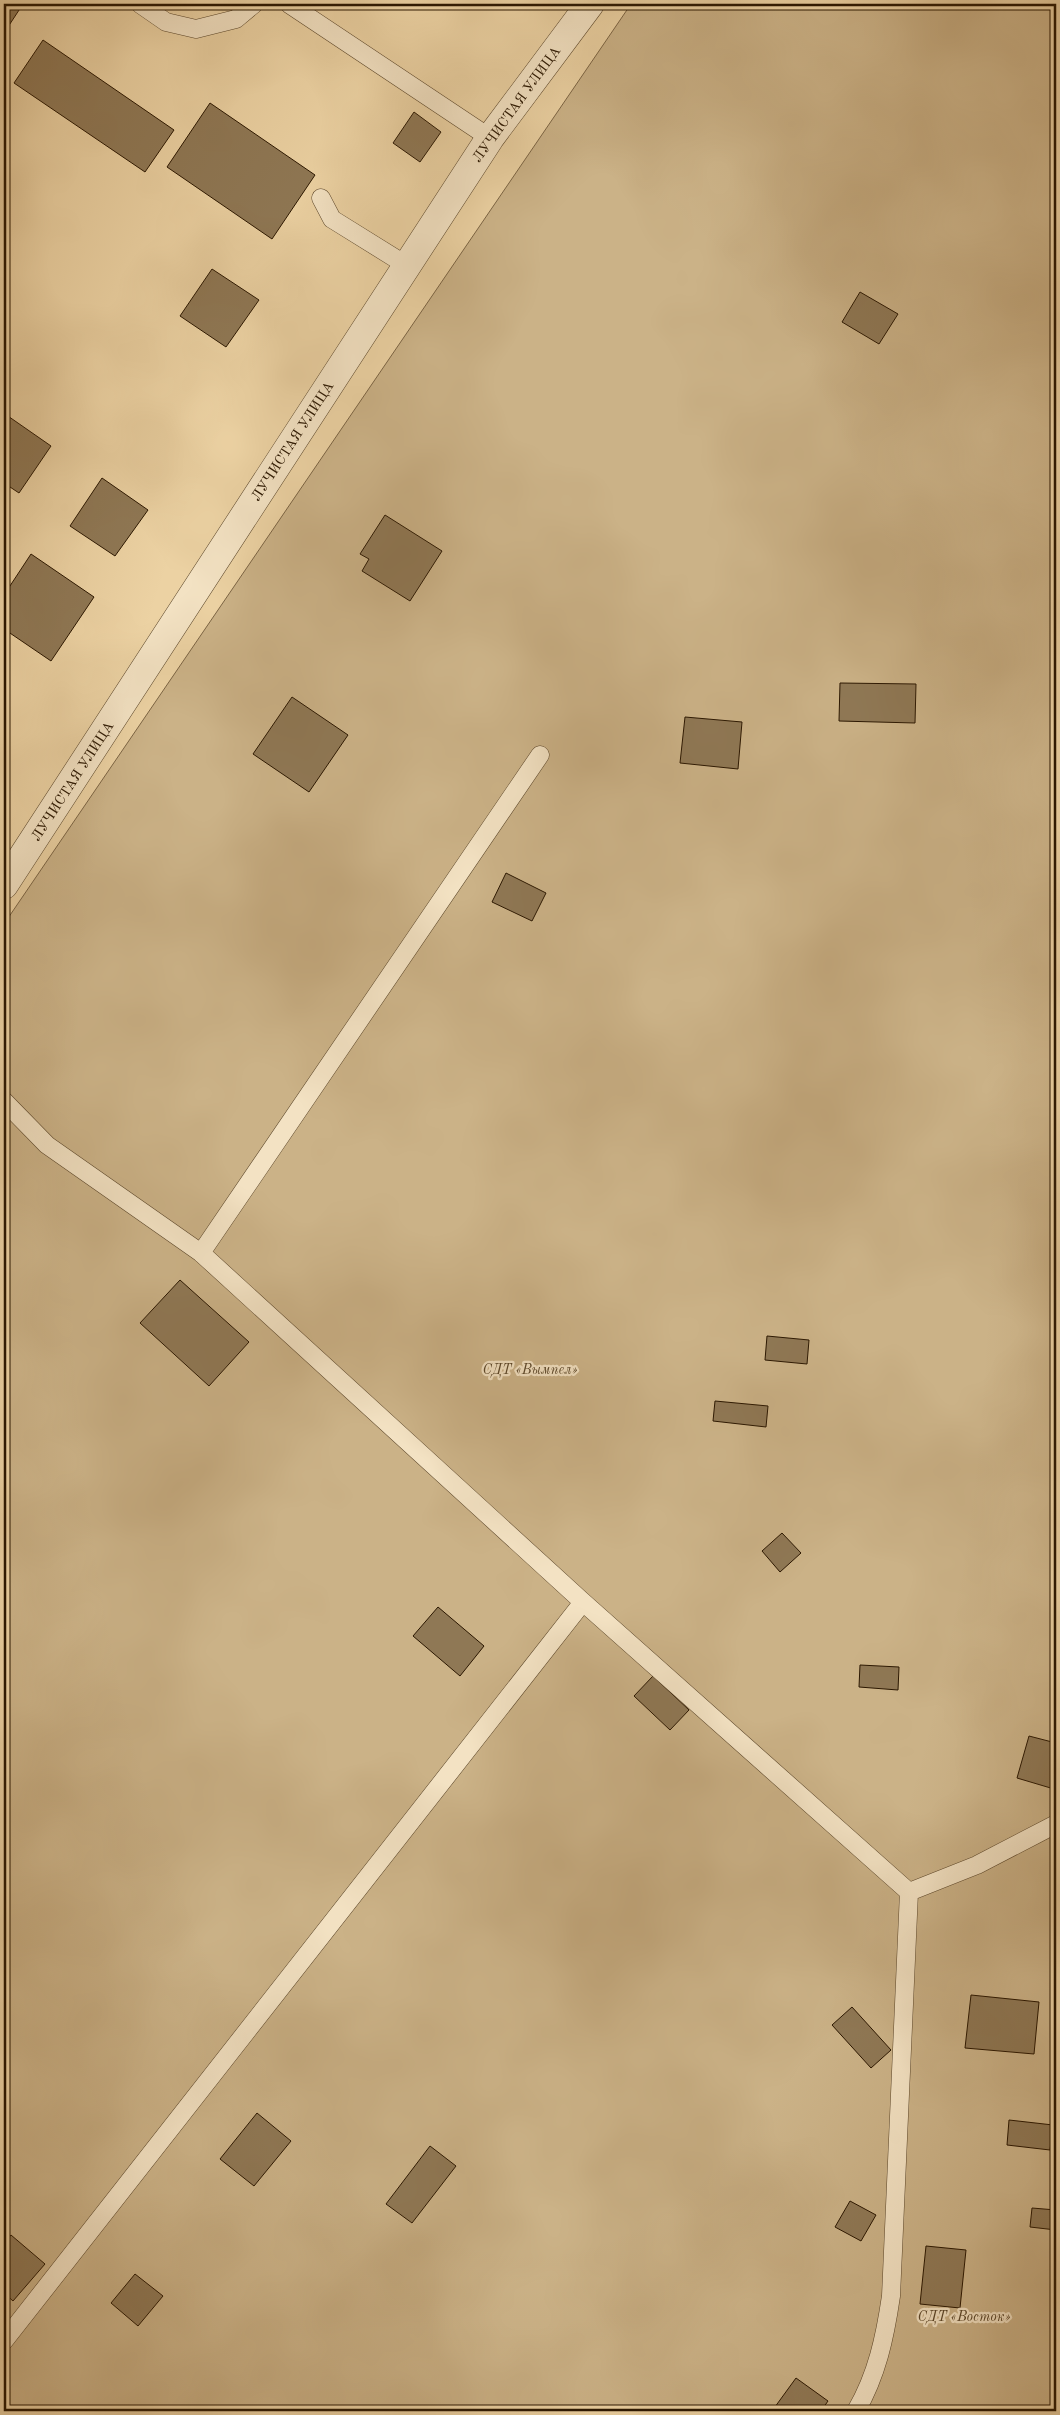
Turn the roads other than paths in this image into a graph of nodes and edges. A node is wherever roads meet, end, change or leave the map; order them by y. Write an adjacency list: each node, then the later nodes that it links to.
1 (140, 4): 2 (lane)
2 (254, 4)
3 (289, 4): 5 (lane)
4 (590, 4): 5 (street, ЛУЧИСТАЯ УЛИЦА)
5 (490, 138): 7 (street, ЛУЧИСТАЯ УЛИЦА)
6 (321, 198): 7 (lane)
7 (406, 265): 9 (street, ЛУЧИСТАЯ УЛИЦА)
8 (540, 754): 11 (lane)
9 (4, 885)
10 (4, 1101): 11 (lane)
11 (201, 1253): 12 (lane)
12 (583, 1602): 14 (lane); 15 (lane)
13 (1056, 1824): 14 (lane)
14 (909, 1892): 16 (lane)
15 (4, 2342)
16 (856, 2411)

